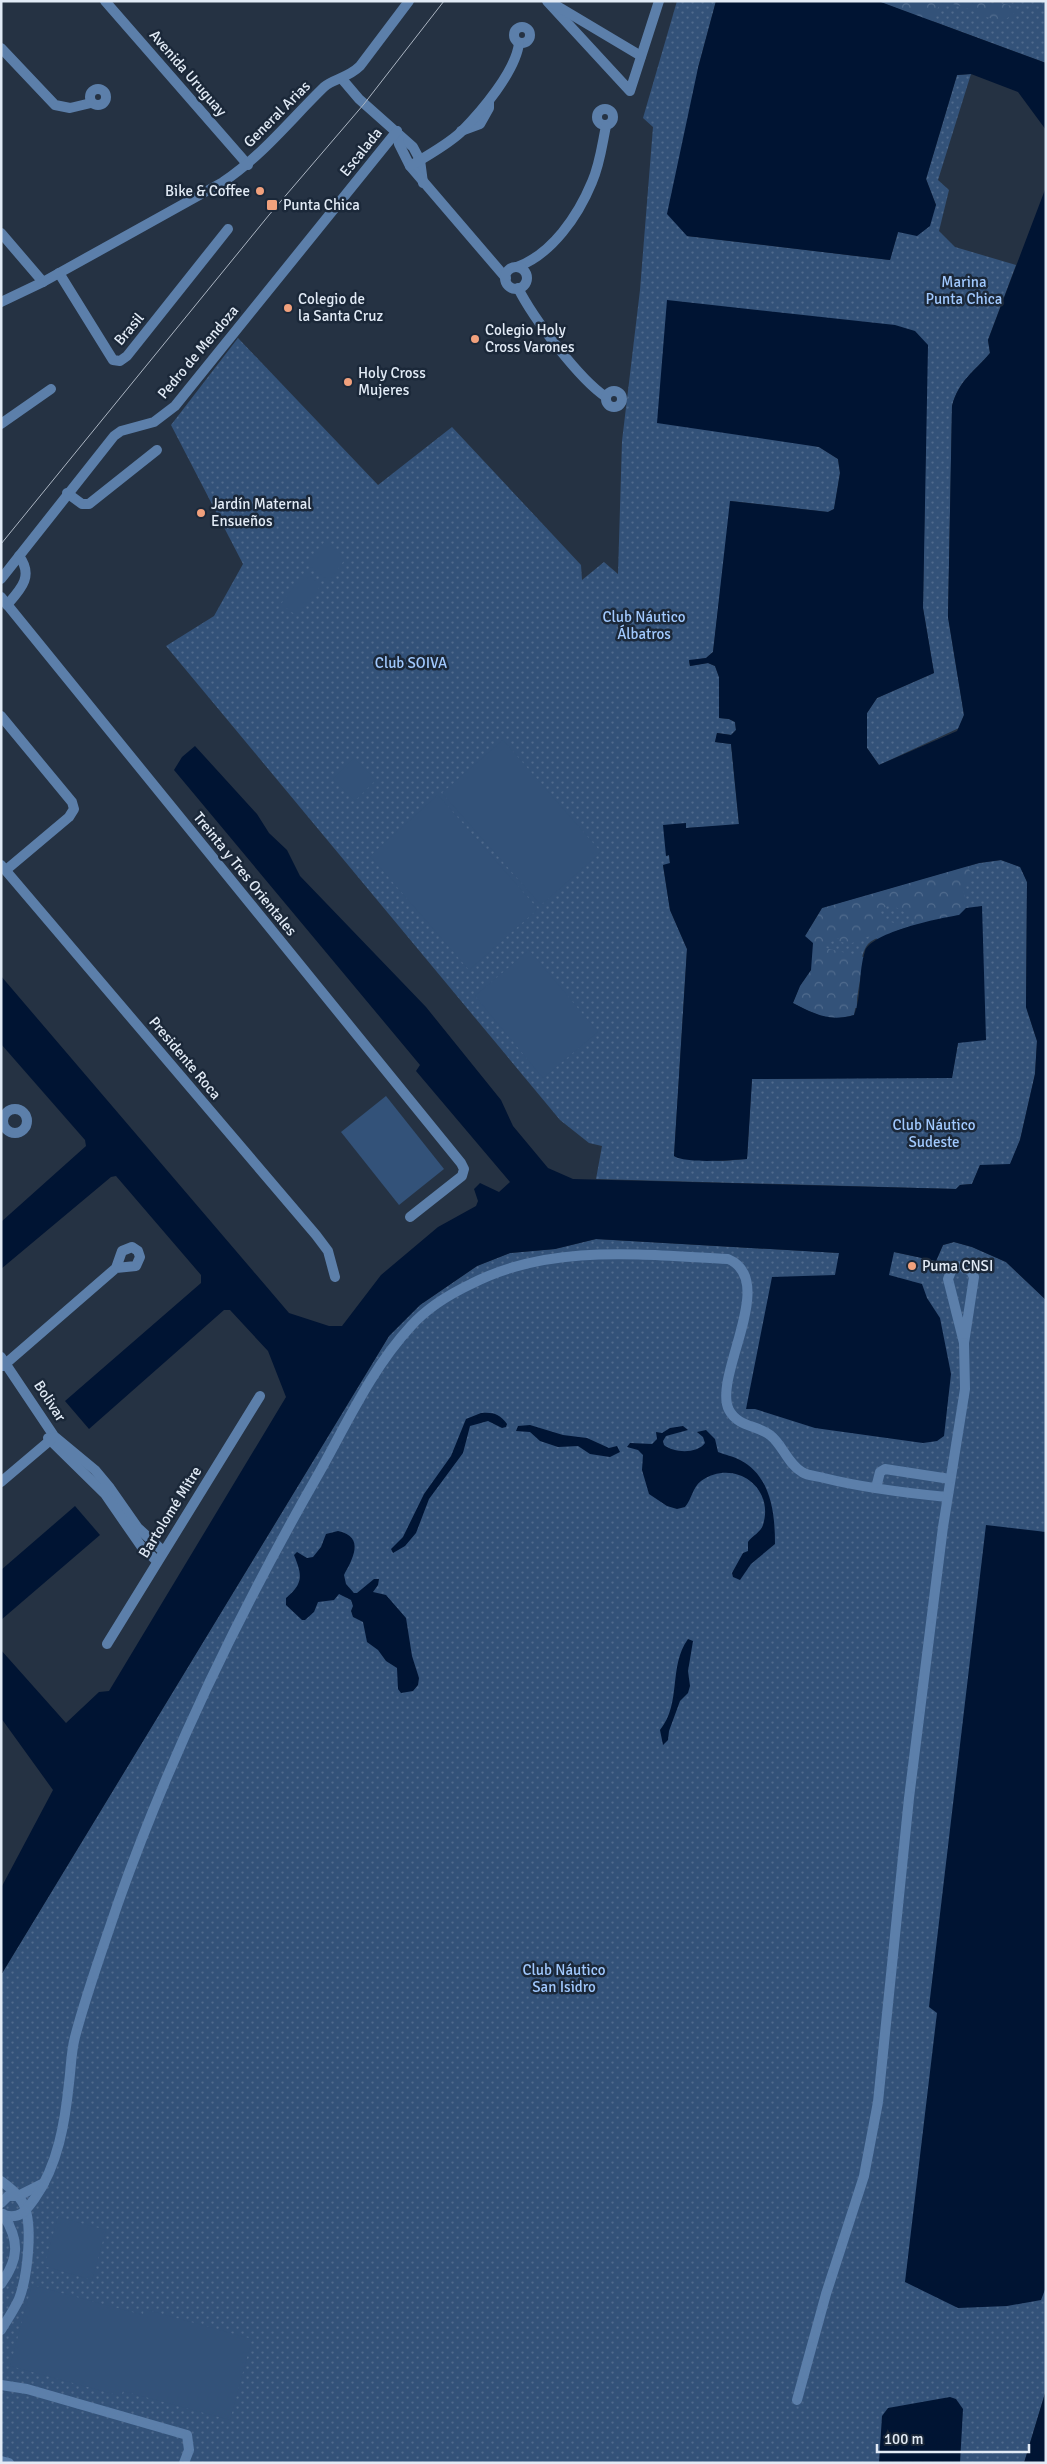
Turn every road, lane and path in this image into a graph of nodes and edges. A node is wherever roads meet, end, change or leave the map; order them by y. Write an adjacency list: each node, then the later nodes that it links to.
1 (105, 1): 13 (street, Avenida Uruguay)
2 (409, 1): 8 (street, General Arias)
3 (548, 1): 7 (street); 7 (street)
4 (659, 1): 7 (street)
5 (519, 42): 12 (street)
6 (1, 48): 9 (street)
7 (641, 56)
8 (342, 79): 11 (street); 13 (street, General Arias)
9 (91, 103)
10 (606, 126): 20 (street)
11 (397, 131): 12 (street); 14 (street); 18 (street, Escalada)
12 (420, 160): 14 (street); 15 (street)
13 (248, 165): 21 (street, General Arias)
14 (410, 166): 15 (street)
15 (423, 184): 19 (street)
16 (228, 229): 21 (street, Brasil)
17 (1, 234): 23 (street)
18 (310, 239): 30 (street, Pedro de Mendoza)
19 (490, 262): 20 (street); 22 (street)
20 (515, 267): 22 (street); 24 (street)
21 (60, 273): 23 (street, General Arias)
22 (506, 278): 24 (street)
23 (43, 282): 25 (street, General Arias)
24 (518, 288): 27 (street)
25 (1, 302)
26 (51, 389): 28 (street)
27 (606, 397)
28 (2, 422)
29 (157, 450): 30 (street)
30 (67, 493): 31 (street, Pedro de Mendoza)
31 (19, 556): 32 (street, Pedro de Mendoza); 33 (street)
32 (1, 579)
33 (4, 601): 36 (street, Treinta y Tres Orientales)
34 (1, 716): 35 (street)
35 (3, 867): 40 (street, Presidente Roca)
36 (410, 1218)
37 (119, 1257): 38 (street); 39 (street); 39 (street)
38 (116, 1268): 39 (street); 42 (street)
39 (127, 1268)
40 (335, 1277)
41 (964, 1343): 41 (street); 45 (street)
42 (3, 1363): 44 (street, Bolivar)
43 (260, 1396): 50 (street, Bartolomé Mitre)
44 (52, 1438): 46 (street); 49 (street, Bolivar)
45 (950, 1479): 47 (street); 48 (street)
46 (1, 1482)
47 (876, 1488): 48 (street); 54 (street)
48 (947, 1497): 62 (street)
49 (116, 1502): 50 (street, Bolivar); 51 (street, Bolivar)
50 (164, 1551): 51 (street, Bartolomé Mitre)
51 (157, 1561): 52 (street, Bartolomé Mitre)
52 (107, 1644)
53 (1, 2181): 55 (street)
54 (44, 2183): 55 (street); 57 (street)
55 (18, 2196): 56 (street); 57 (street)
56 (1, 2203)
57 (25, 2212): 58 (street); 60 (street)
58 (3, 2213): 59 (street)
59 (1, 2284)
60 (1, 2330)
61 (1, 2385): 65 (street)
62 (797, 2400)
63 (1, 2461): 64 (street)
64 (9, 2463)
65 (184, 2463)

